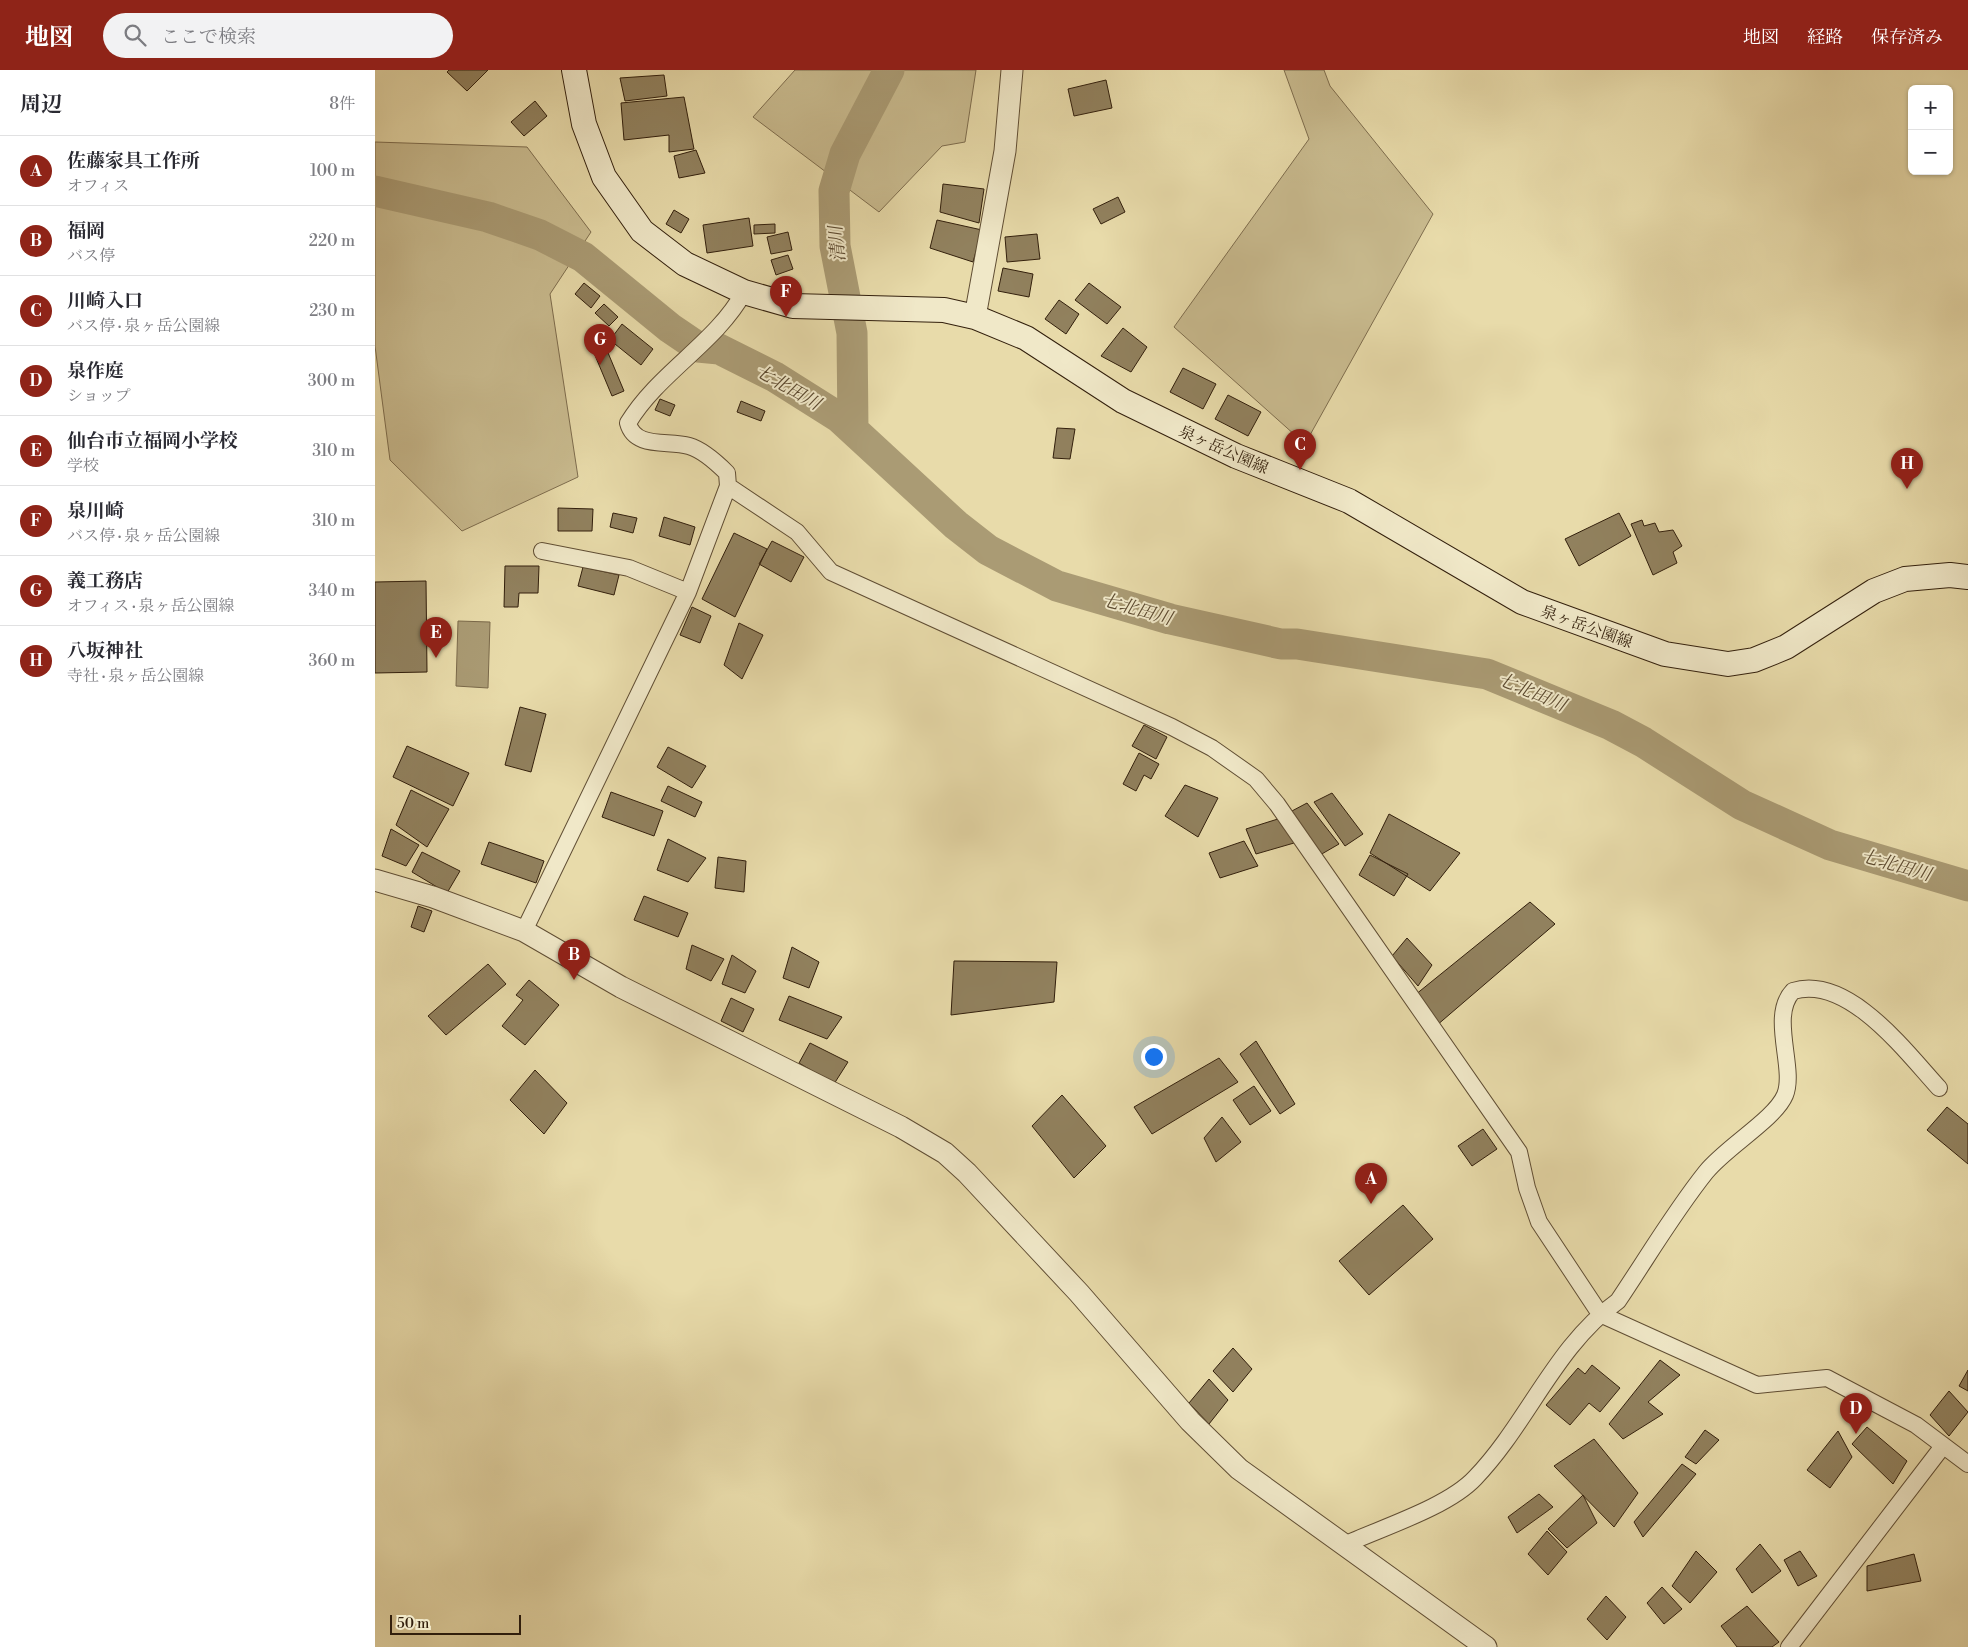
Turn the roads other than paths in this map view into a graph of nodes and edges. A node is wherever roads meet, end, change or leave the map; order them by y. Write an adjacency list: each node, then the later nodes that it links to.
1 (574, 70): 3 (main road, 泉ヶ岳公園線)
2 (1012, 70): 4 (street)
3 (739, 302): 4 (main road, 泉ヶ岳公園線); 5 (street)
4 (975, 317): 7 (main road, 泉ヶ岳公園線)
5 (728, 486): 8 (street); 12 (street)
6 (542, 551): 8 (street)
7 (1968, 577)
8 (688, 592): 10 (street)
9 (375, 880): 10 (street)
10 (524, 931): 15 (street)
11 (1939, 1088): 12 (street)
12 (1600, 1314): 13 (street); 15 (street)
13 (1943, 1446): 14 (street); 17 (street)
14 (1968, 1462)
15 (1344, 1545): 16 (street)
16 (1486, 1647)
17 (1789, 1647)

